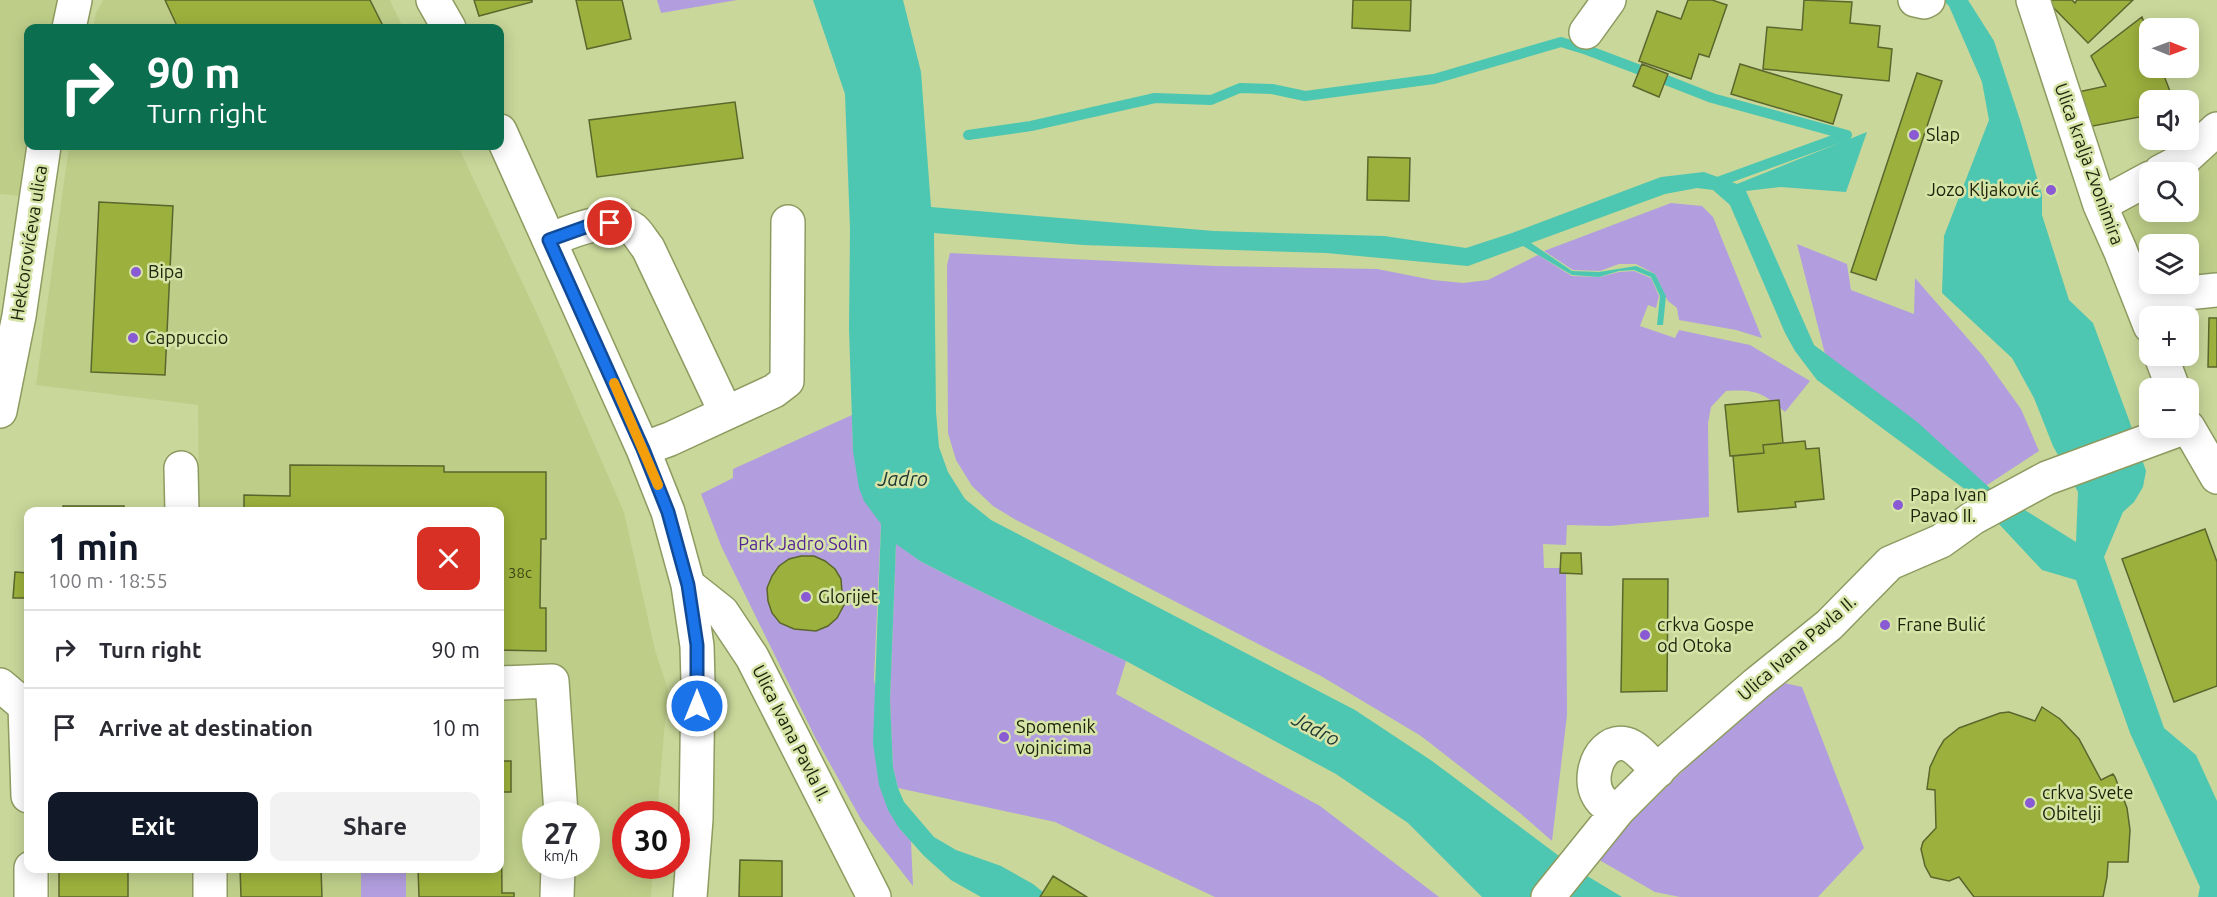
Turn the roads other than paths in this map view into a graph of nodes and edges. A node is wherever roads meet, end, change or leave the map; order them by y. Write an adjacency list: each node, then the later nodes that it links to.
1 (75, 0): 7 (street)
2 (433, 0): 8 (street)
3 (1609, 0): 9 (street)
4 (1916, 0): 5 (street)
5 (1928, 0)
6 (2033, 0): 15 (street, Ulica kralja Zvonimira)
7 (70, 24)
8 (447, 24)
9 (1586, 32)
10 (2217, 129): 13 (street)
11 (504, 140): 17 (street)
12 (43, 150): 21 (street, Hektorovićeva ulica)
13 (2179, 162)
14 (2139, 184): 15 (street)
15 (2100, 206): 19 (street, Ulica kralja Zvonimira)
16 (788, 222): 22 (street)
17 (549, 240): 22 (street); 25 (street)
18 (2217, 290): 20 (street)
19 (2142, 306)
20 (2164, 306)
21 (0, 411)
22 (726, 413): 25 (street)
23 (2158, 438): 33 (street, Ulica Ivana Pavla II.)
24 (2194, 438): 27 (street)
25 (643, 449): 29 (street)
26 (181, 468): 28 (street)
27 (2217, 477)
28 (182, 507)
29 (688, 585): 42 (street); 43 (street, Ulica Ivana Pavla II.)
30 (504, 683): 34 (street)
31 (0, 685): 32 (street)
32 (24, 704)
33 (1658, 771): 35 (street, Ulica Ivana Pavla II.); 35 (street)
34 (560, 801)
35 (1619, 809): 44 (street, Ulica Ivana Pavla II.)
36 (31, 873): 39 (street)
37 (210, 873): 40 (street)
38 (558, 879): 41 (street)
39 (32, 897)
40 (210, 897)
41 (557, 897)
42 (690, 897)
43 (874, 897)
44 (1548, 897)

